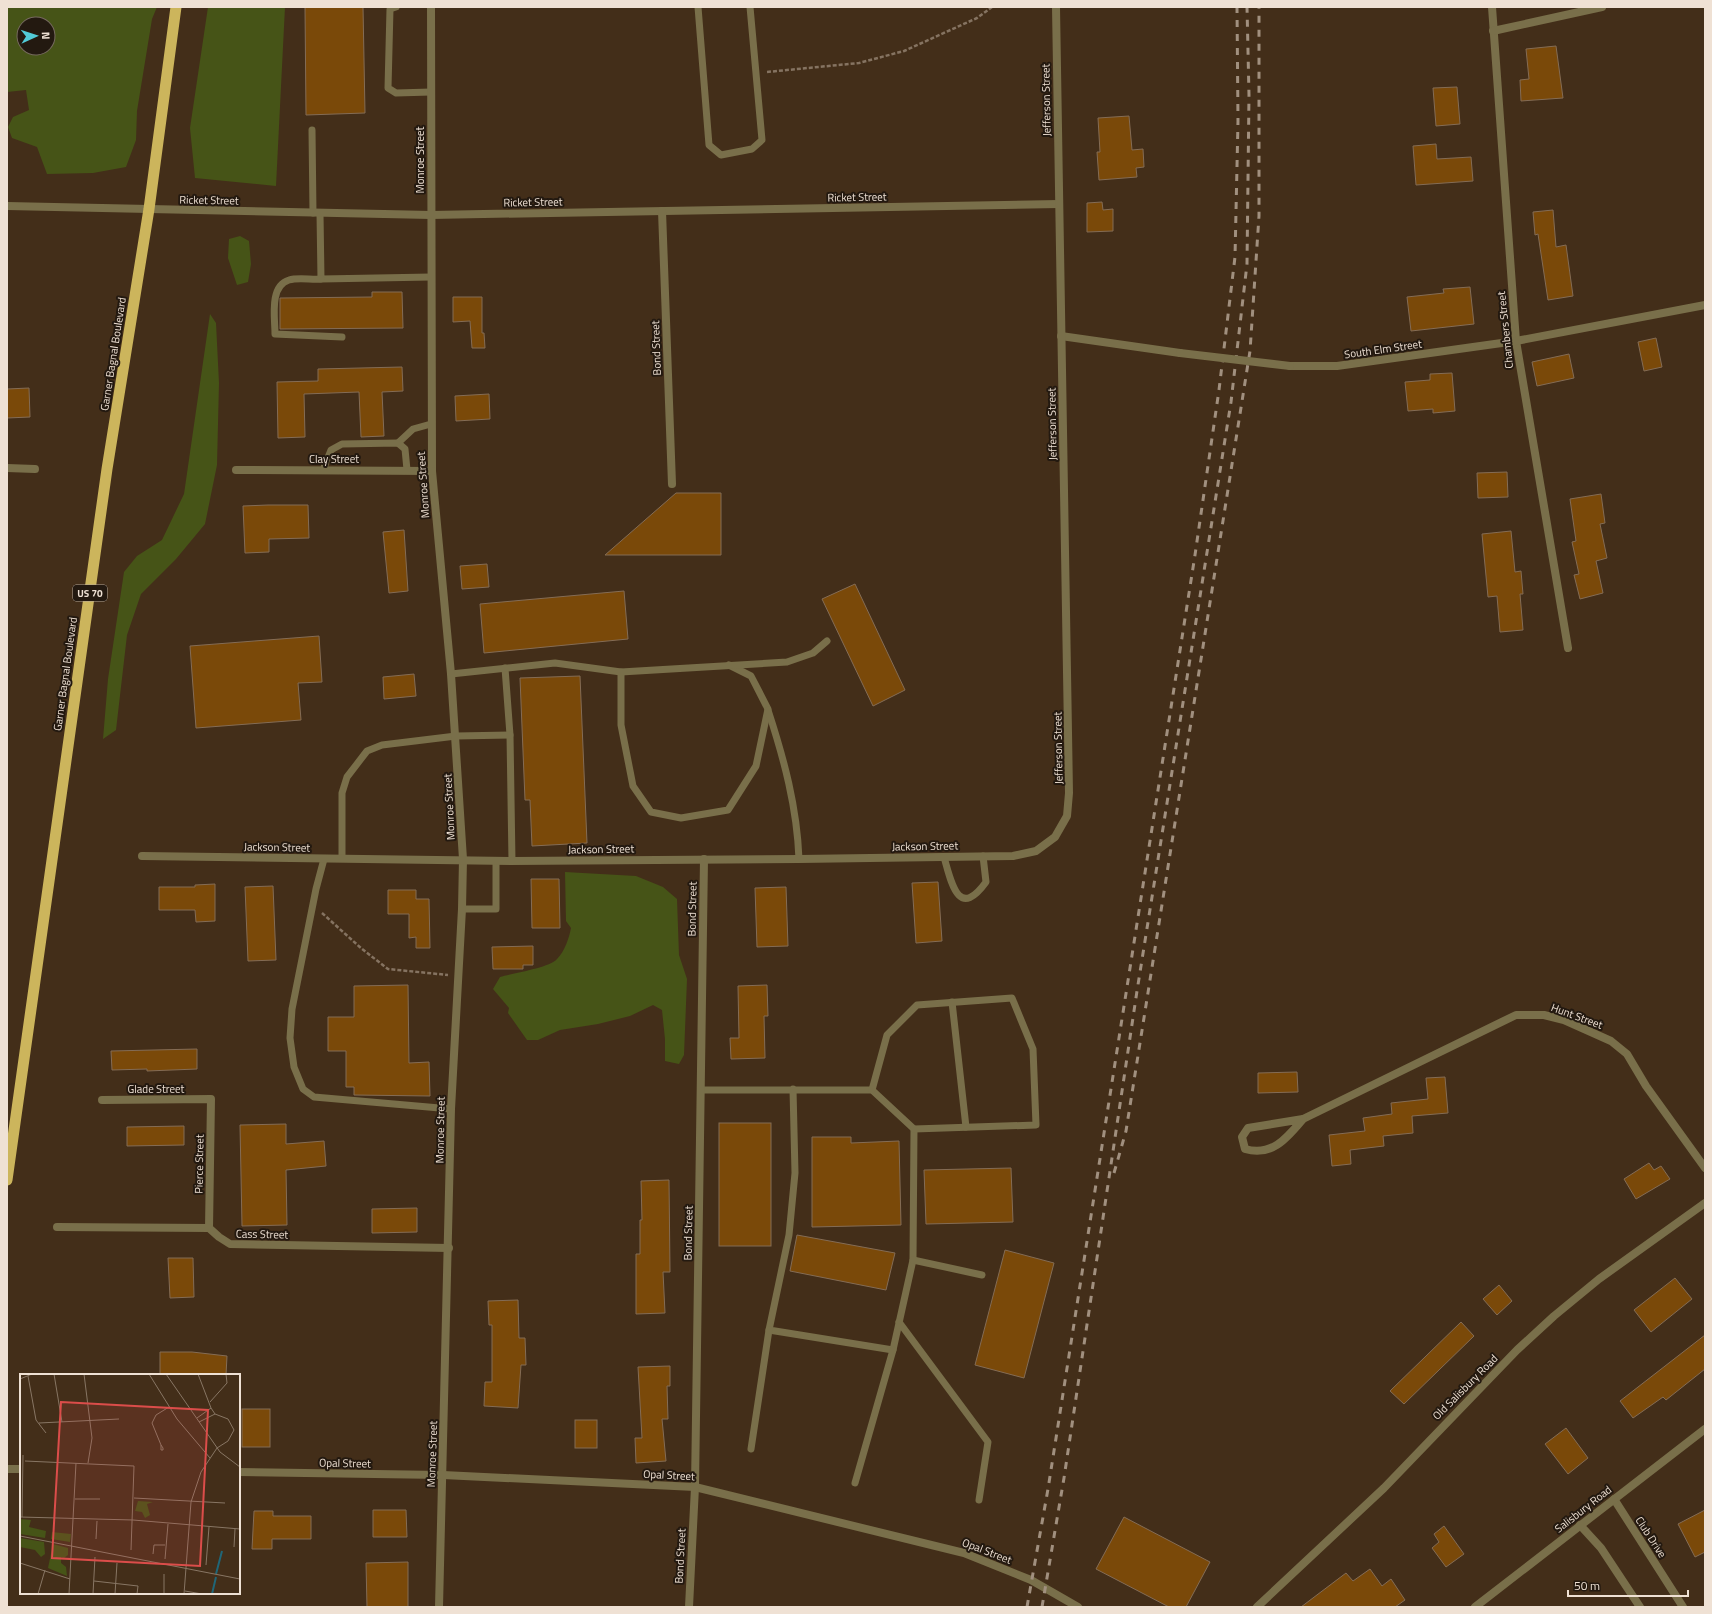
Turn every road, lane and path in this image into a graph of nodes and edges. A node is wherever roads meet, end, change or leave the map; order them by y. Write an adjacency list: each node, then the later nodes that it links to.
1 (176, 7): 16 (highway, Garner Bagnal Boulevard / US 70)
2 (396, 7): 12 (lane)
3 (431, 7): 12 (street, Monroe Street)
4 (698, 7): 11 (lane)
5 (750, 7): 11 (lane)
6 (992, 7): 11 (path)
7 (1056, 7): 14 (street, Jefferson Street)
8 (1492, 7): 10 (street, Chambers Street)
9 (1602, 7): 10 (street)
10 (1493, 31): 25 (street, Chambers Street)
11 (756, 72)
12 (430, 92): 19 (street, Monroe Street)
13 (312, 130): 18 (lane)
14 (1059, 204): 17 (street, Ricket Street); 23 (street, Jefferson Street)
15 (7, 206): 16 (street, Ricket Street)
16 (149, 209): 18 (street, Ricket Street); 69 (highway, Garner Bagnal Boulevard / US 70)
17 (662, 211): 19 (street, Ricket Street); 34 (street, Bond Street)
18 (316, 213): 19 (street, Ricket Street); 21 (lane)
19 (431, 215): 20 (street, Monroe Street)
20 (431, 277): 21 (lane); 26 (street, Monroe Street)
21 (321, 279): 24 (lane)
22 (1705, 305): 25 (street, South Elm Street)
23 (1061, 336): 25 (street, South Elm Street, bridge); 44 (street, Jefferson Street)
24 (342, 337)
25 (1516, 341): 36 (street, Chambers Street)
26 (431, 424): 27 (lane); 33 (street, Monroe Street)
27 (398, 444): 31 (lane); 32 (lane)
28 (7, 468): 29 (street)
29 (35, 469)
30 (236, 470): 31 (street, Clay Street)
31 (324, 470): 32 (street, Clay Street)
32 (407, 470): 33 (street, Clay Street)
33 (432, 471): 40 (street, Monroe Street)
34 (672, 484)
35 (827, 641): 37 (lane)
36 (1568, 648)
37 (729, 665): 39 (lane); 41 (lane)
38 (505, 668): 39 (lane); 40 (lane); 42 (lane)
39 (621, 672): 41 (lane)
40 (451, 674): 43 (street, Monroe Street)
41 (768, 709): 52 (lane)
42 (510, 735): 43 (lane); 54 (lane)
43 (456, 736): 48 (lane); 50 (street, Monroe Street)
44 (1055, 837): 46 (street, Jackson Street)
45 (142, 856): 49 (street, Jackson Street)
46 (983, 856): 47 (street, Jackson Street); 47 (lane)
47 (944, 857): 52 (street, Jackson Street)
48 (342, 858): 49 (street, Jackson Street); 50 (street, Jackson Street)
49 (324, 859): 55 (lane)
50 (463, 859): 53 (street, Jackson Street); 56 (street, Monroe Street)
51 (704, 859): 52 (street, Jackson Street); 54 (street, Jackson Street); 60 (street, Bond Street)
52 (799, 859)
53 (496, 861): 54 (street, Jackson Street); 56 (lane)
54 (512, 861)
55 (313, 903): 57 (path); 64 (lane)
56 (462, 909): 57 (street, Monroe Street)
57 (458, 976): 64 (street, Monroe Street)
58 (952, 1002): 61 (lane); 66 (lane); 66 (lane)
59 (794, 1089): 60 (lane); 61 (lane); 77 (lane)
60 (701, 1090): 86 (street, Bond Street)
61 (872, 1090): 67 (lane)
62 (102, 1100): 63 (street, Glade Street)
63 (211, 1100): 72 (street, Pierce Street)
64 (451, 1109): 73 (street, Monroe Street)
65 (1303, 1119): 65 (street, Hunt Street); 68 (street, Hunt Street)
66 (966, 1127): 67 (lane)
67 (914, 1128): 74 (lane)
68 (1705, 1168)
69 (7, 1180)
70 (1705, 1203): 93 (street, Old Salisbury Road)
71 (57, 1227): 72 (street)
72 (209, 1228): 73 (street, Cass Street)
73 (448, 1248): 84 (street, Monroe Street)
74 (913, 1260): 75 (lane); 76 (lane)
75 (982, 1275)
76 (899, 1322): 78 (lane); 88 (lane)
77 (769, 1330): 78 (lane); 80 (lane)
78 (892, 1350): 85 (lane)
79 (1705, 1429): 87 (street, Salisbury Road)
80 (751, 1449)
81 (7, 1469): 82 (street)
82 (20, 1469)
83 (240, 1472): 84 (street, Opal Street)
84 (442, 1475): 86 (street, Opal Street); 90 (street, Monroe Street)
85 (855, 1483)
86 (695, 1486): 91 (street, Bond Street); 92 (street, Opal Street)
87 (1614, 1499): 89 (street, Salisbury Road); 96 (street, Club Drive)
88 (979, 1500)
89 (1580, 1525): 94 (street, Salisbury Road); 95 (street)
90 (439, 1607)
91 (688, 1607)
92 (1078, 1607)
93 (1257, 1607)
94 (1475, 1607)
95 (1640, 1607)
96 (1683, 1607)

